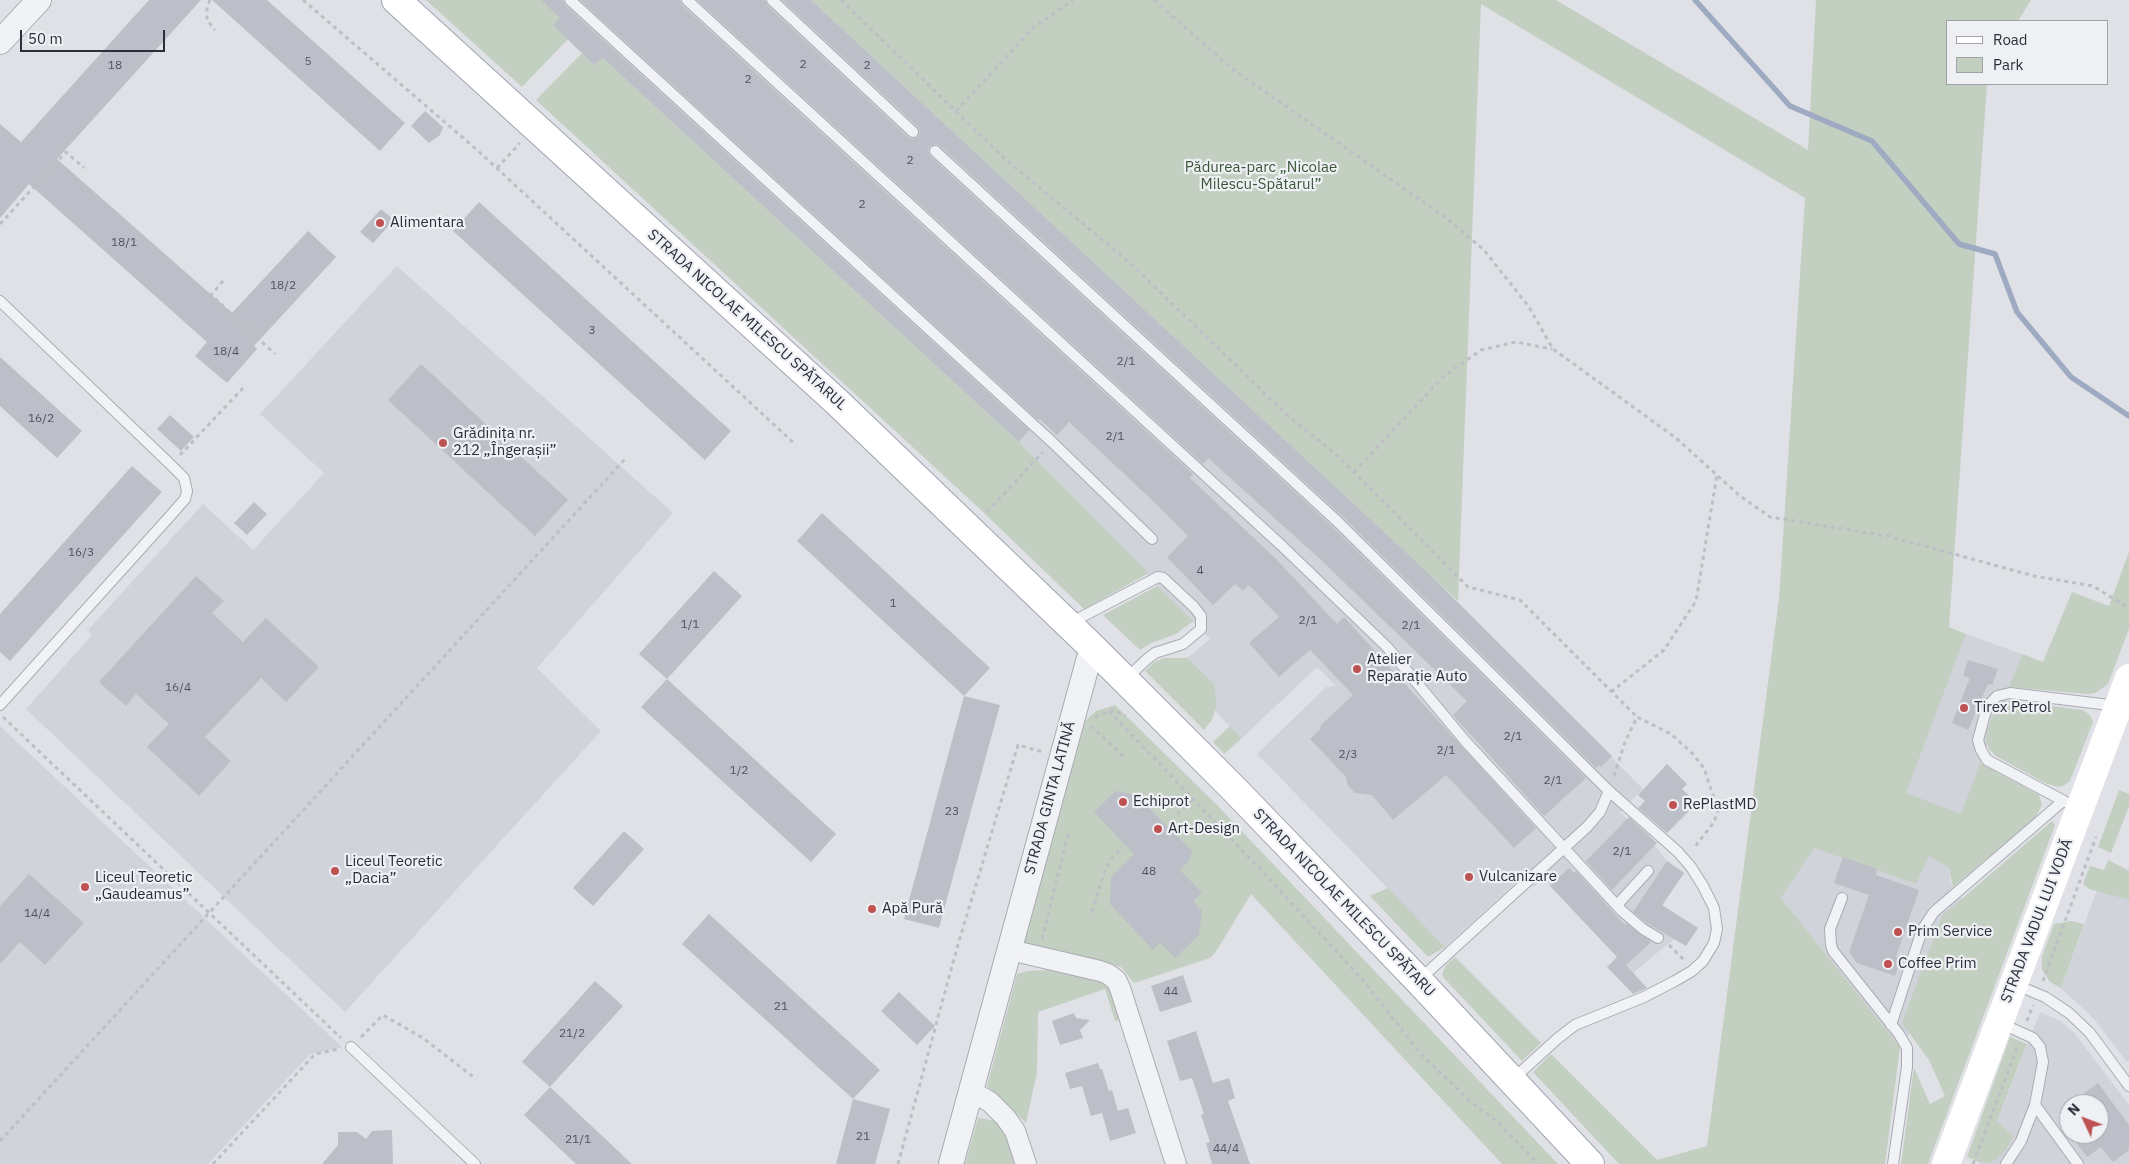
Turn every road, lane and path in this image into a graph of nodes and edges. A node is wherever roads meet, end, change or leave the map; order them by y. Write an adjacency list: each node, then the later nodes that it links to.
1 (39, 0): 12 (street)
2 (210, 0): 11 (path)
3 (302, 0): 18 (path)
4 (396, 0): 14 (main road, STRADA NICOLAE MILESCU SPĂTARUL)
5 (570, 0): 25 (lane)
6 (687, 0): 55 (lane)
7 (772, 0): 15 (lane)
8 (841, 0): 13 (path)
9 (1073, 0): 13 (path)
10 (1154, 0): 22 (path)
11 (215, 30)
12 (0, 42)
13 (956, 111): 29 (path)
14 (536, 127): 18 (path); 34 (main road, STRADA NICOLAE MILESCU SPĂTARUL)
15 (913, 132)
16 (934, 152): 49 (lane)
17 (84, 168): 19 (path)
18 (497, 168): 26 (path)
19 (0, 224)
20 (224, 281): 23 (path)
21 (0, 301): 28 (lane)
22 (1553, 349): 29 (path); 30 (path)
23 (275, 354)
24 (244, 387): 28 (path)
25 (1051, 441): 31 (path); 32 (lane)
26 (796, 445)
27 (625, 459): 61 (path)
28 (171, 465): 39 (lane)
29 (1354, 472): 38 (path)
30 (1717, 475): 33 (path); 38 (path)
31 (986, 511)
32 (1152, 539)
33 (2129, 608)
34 (1068, 624): 35 (main road, STRADA NICOLAE MILESCU SPĂTARUL); 37 (lane)
35 (1092, 647): 37 (main road, STRADA NICOLAE MILESCU SPĂTARU); 63 (street, STRADA GINTA LATINĂ)
36 (2129, 678): 40 (main road, STRADA VADUL LUI VODĂ)
37 (1126, 680): 66 (main road, STRADA NICOLAE MILESCU SPĂTARU)
38 (1611, 692): 43 (path)
39 (0, 705)
40 (2118, 706): 51 (main road, STRADA VADUL LUI VODĂ); 51 (lane)
41 (1109, 711): 44 (path); 45 (path); 50 (path)
42 (0, 715): 61 (path)
43 (1637, 718): 49 (path); 56 (path)
44 (1134, 719)
45 (1089, 723): 46 (path); 48 (path)
46 (1086, 730)
47 (1049, 755): 79 (path)
48 (1123, 756)
49 (1610, 791): 55 (lane); 56 (lane)
50 (1193, 799): 52 (path); 83 (path)
51 (2071, 805): 67 (main road, STRADA VADUL LUI VODĂ); 69 (lane)
52 (1177, 814)
53 (1068, 834): 64 (path)
54 (1122, 847): 60 (path)
55 (1565, 848): 59 (lane); 66 (lane)
56 (1685, 860): 65 (lane)
57 (1648, 871): 59 (lane)
58 (1842, 898): 69 (lane)
59 (1617, 905): 62 (lane)
60 (1092, 912)
61 (209, 913): 70 (path); 76 (path)
62 (1658, 938): 65 (path)
63 (1010, 950): 64 (street); 74 (street, STRADA GINTA LATINĂ)
64 (1037, 956): 82 (street)
65 (1692, 971): 72 (lane)
66 (1418, 980): 72 (main road, STRADA NICOLAE MILESCU SPĂTARU)
67 (2014, 983): 68 (main road, STRADA VADUL LUI VODĂ); 73 (lane)
68 (1999, 1022): 75 (lane); 86 (main road, STRADA VADUL LUI VODĂ)
69 (1892, 1025): 85 (lane)
70 (351, 1047): 71 (path); 77 (path); 78 (lane)
71 (476, 1079)
72 (1512, 1080): 84 (main road, STRADA NICOLAE MILESCU SPĂTARU)
73 (2129, 1086)
74 (971, 1091): 80 (street, STRADA GINTA LATINĂ); 81 (street)
75 (2035, 1105): 87 (lane); 88 (lane)
76 (0, 1141)
77 (213, 1164)
78 (475, 1164)
79 (898, 1164)
80 (951, 1164)
81 (1026, 1164)
82 (1176, 1164)
83 (1538, 1164)
84 (1590, 1164)
85 (1893, 1164)
86 (1946, 1164)
87 (2006, 1164)
88 (2078, 1164)

